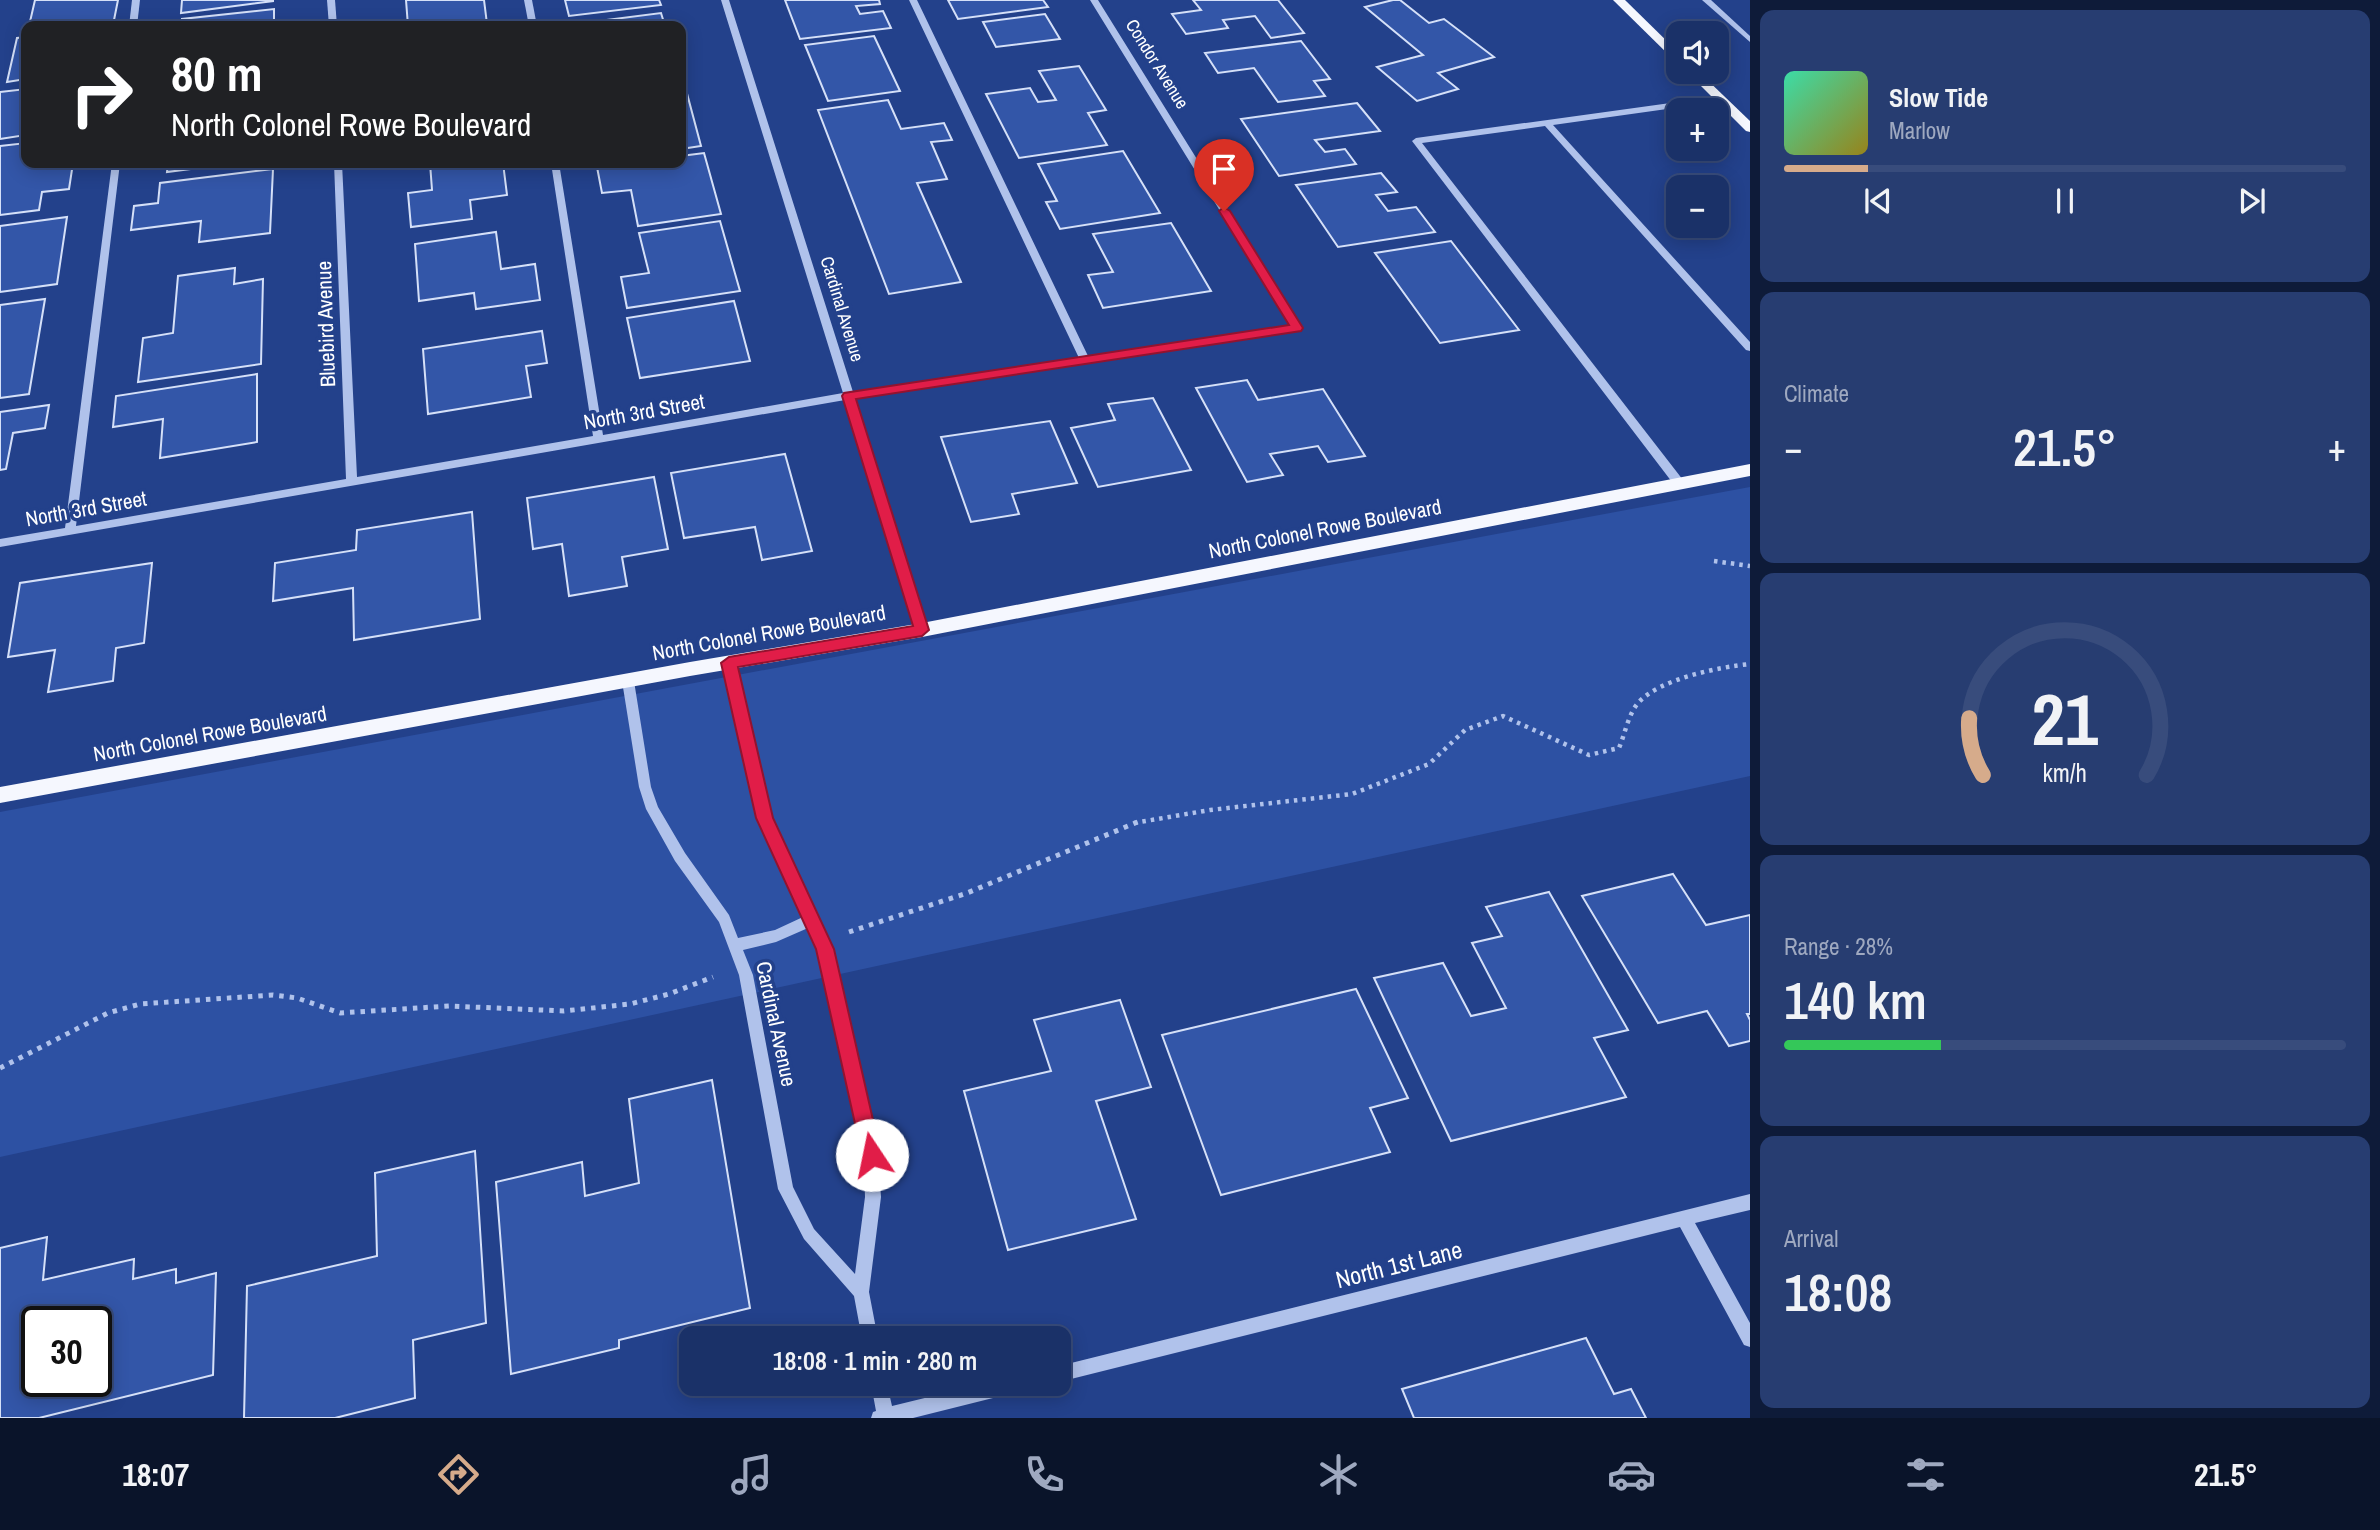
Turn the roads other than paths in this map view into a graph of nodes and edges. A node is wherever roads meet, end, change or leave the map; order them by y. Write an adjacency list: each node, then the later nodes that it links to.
1 (136, 0): 9 (street)
2 (331, 0): 10 (street)
3 (528, 0): 11 (street)
4 (726, 0): 26 (street, Cardinal Avenue)
5 (913, 0): 25 (street)
6 (1094, 0): 23 (street, Condor Avenue)
7 (1619, 0): 13 (main road)
8 (1706, 0): 12 (street)
9 (133, 21)
10 (332, 21)
11 (532, 21)
12 (1750, 40)
13 (1666, 46)
14 (1705, 84): 15 (main road)
15 (1720, 98)
16 (1666, 107): 18 (street)
17 (1729, 107): 19 (main road)
18 (1547, 123): 24 (street); 30 (street)
19 (1750, 128)
20 (115, 168): 31 (street)
21 (338, 168): 29 (street, Bluebird Avenue)
22 (556, 168): 27 (street)
23 (1297, 328): 25 (street, North 3rd Street)
24 (1750, 348)
25 (1085, 360): 26 (street, North 3rd Street)
26 (848, 396): 27 (street, North 3rd Street); 33 (street, Cardinal Avenue)
27 (599, 440): 29 (street, North 3rd Street)
28 (1750, 470): 30 (main road, North Colonel Rowe Boulevard)
29 (352, 483): 31 (street, North 3rd Street)
30 (1679, 483): 33 (main road, North Colonel Rowe Boulevard)
31 (70, 531): 32 (street, North 3rd Street)
32 (0, 543)
33 (922, 630): 34 (main road, North Colonel Rowe Boulevard)
34 (729, 663): 35 (main road, North Colonel Rowe Boulevard); 37 (street)
35 (628, 681): 36 (main road, North Colonel Rowe Boulevard); 38 (street, Cardinal Avenue)
36 (0, 795)
37 (812, 920): 38 (street); 41 (street)
38 (736, 945): 41 (street, Cardinal Avenue)
39 (1750, 1202): 40 (street, North 1st Lane)
40 (1684, 1219): 43 (street); 44 (street, North 1st Lane)
41 (861, 1292): 42 (street)
42 (868, 1326)
43 (1750, 1339)
44 (1071, 1371)
45 (881, 1396): 47 (street)
46 (969, 1396): 47 (street)
47 (884, 1417)

